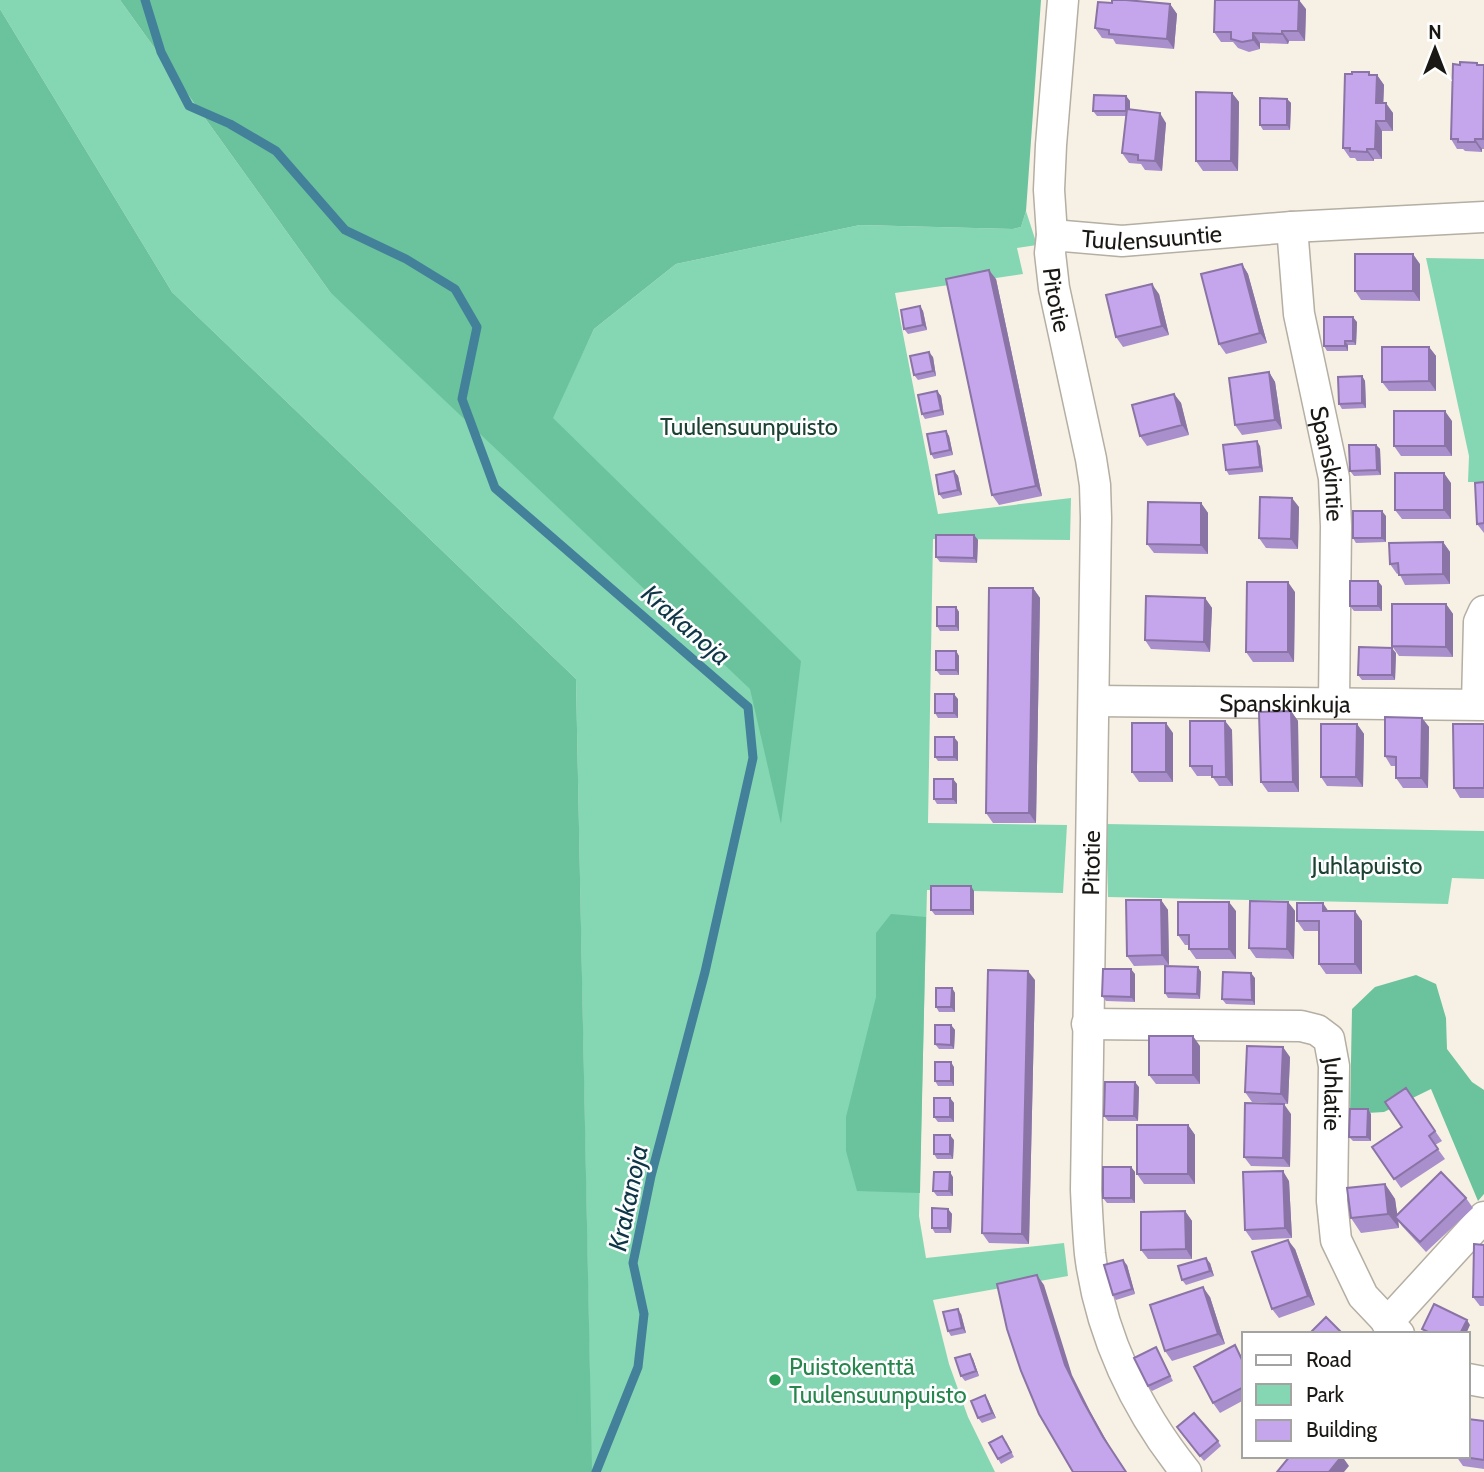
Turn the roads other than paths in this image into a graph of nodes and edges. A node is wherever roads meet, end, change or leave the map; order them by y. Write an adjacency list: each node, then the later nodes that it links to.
1 (1063, 0): 4 (street, Tuulensuuntie)
2 (1484, 217): 3 (street, Tuulensuuntie)
3 (1292, 227): 4 (street, Tuulensuuntie); 7 (street, Spanskintie)
4 (1052, 235): 6 (street, Pitotie)
5 (1484, 611): 8 (street, Spanskinkuja)
6 (1094, 701): 7 (street, Spanskinkuja); 9 (street, Pitotie)
7 (1334, 702): 8 (street, Spanskinkuja)
8 (1480, 705)
9 (1087, 1024): 11 (street, Juhlatie); 12 (street, Pitotie)
10 (1484, 1217): 11 (street)
11 (1393, 1328)
12 (1186, 1472)

